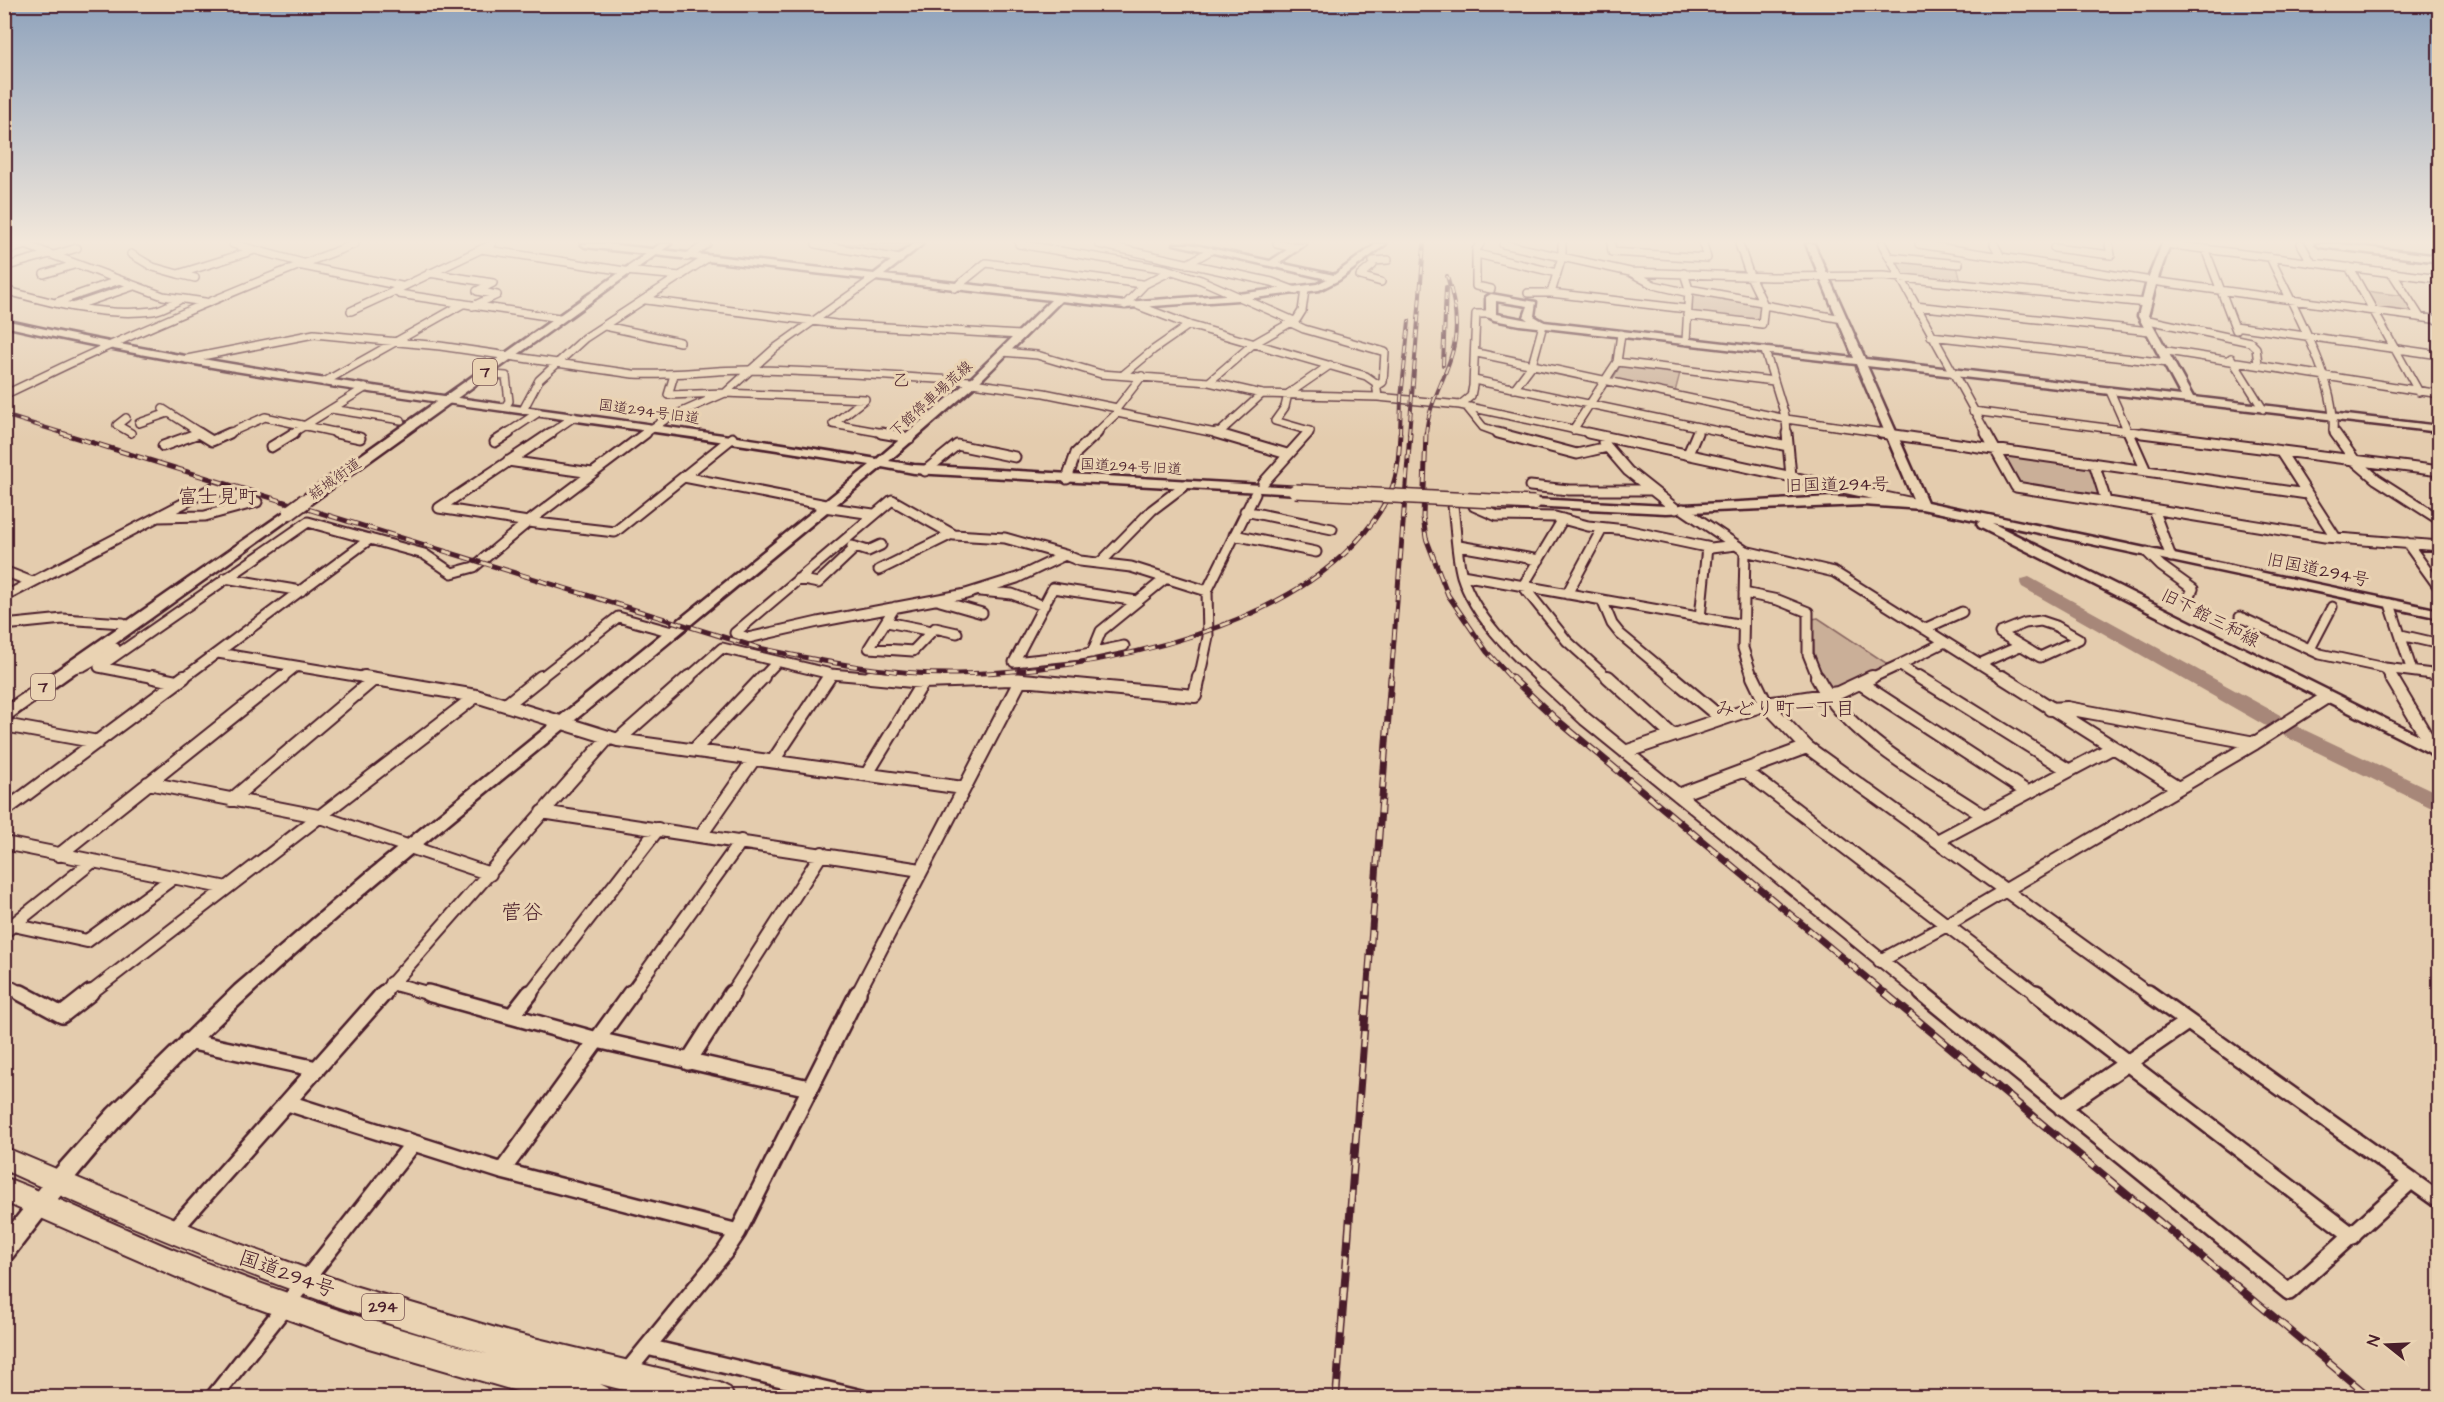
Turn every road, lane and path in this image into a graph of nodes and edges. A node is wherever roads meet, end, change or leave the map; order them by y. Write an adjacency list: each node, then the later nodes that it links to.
1 (89, 309): 2 (street)
2 (158, 309)
3 (189, 309): 56 (street)
4 (354, 309): 29 (street)
5 (453, 309): 52 (street)
6 (498, 309): 34 (street)
7 (572, 309): 34 (main road, 結城街道 / 7)
8 (631, 309): 44 (street)
9 (721, 309): 38 (street)
10 (829, 309): 38 (street)
11 (1046, 309): 48 (street, 下館停車場荒線)
12 (1148, 309): 42 (street)
13 (1266, 309): 40 (street)
14 (1302, 309): 40 (street)
15 (1490, 309): 32 (street)
16 (1525, 309): 39 (street)
17 (1534, 309): 43 (street)
18 (1669, 309): 31 (street)
19 (1763, 309): 31 (street)
20 (1795, 309): 35 (street)
21 (1839, 309): 35 (street)
22 (1917, 309): 49 (street)
23 (1947, 309): 46 (street)
24 (2145, 309): 36 (street)
25 (2229, 309): 45 (street)
26 (2295, 309): 50 (street)
27 (2363, 309): 30 (street)
28 (2415, 309): 33 (street)
29 (351, 311)
30 (2374, 311): 33 (street); 57 (street)
31 (1687, 312): 53 (street)
32 (1490, 314): 39 (street); 61 (street)
33 (2420, 317): 37 (street)
34 (560, 318): 62 (main road, 結城街道 / 7)
35 (1843, 319): 67 (street)
36 (2144, 319): 46 (street); 51 (street)
37 (2439, 320)
38 (813, 321): 48 (street); 73 (street)
39 (1513, 321): 43 (street)
40 (1293, 322): 55 (street); 86 (street)
41 (5, 323): 56 (street, 国道294号旧道)
42 (1189, 325): 55 (street); 77 (street)
43 (1543, 325): 47 (street); 71 (street)
44 (605, 326): 54 (street); 68 (street)
45 (2235, 326): 50 (street); 51 (street)
46 (2150, 331): 58 (street)
47 (1621, 334): 53 (street); 66 (street)
48 (1020, 335): 60 (street, 下館停車場荒線)
49 (1931, 336): 69 (street); 74 (street)
50 (2307, 337): 57 (street); 79 (street)
51 (2238, 338): 70 (street)
52 (395, 341): 62 (street); 65 (street); 83 (street)
53 (1686, 341): 59 (street)
54 (680, 342)
55 (1253, 344): 72 (street); 85 (street)
56 (106, 345): 65 (street, 国道294号旧道); 95 (street)
57 (2396, 349): 63 (street); 90 (street)
58 (2161, 350): 64 (street); 69 (street)
59 (1765, 351): 67 (street); 82 (street)
60 (1003, 352): 77 (street); 84 (street, 下館停車場荒線)
61 (1477, 353): 71 (street); 80 (street)
62 (507, 355): 68 (street); 75 (main road, 結城街道 / 7)
63 (2439, 355)
64 (2231, 358): 70 (street); 103 (street)
65 (187, 359): 83 (street, 国道294号旧道)
66 (1617, 362): 81 (street); 82 (street)
67 (1862, 362): 74 (street); 124 (street)
68 (558, 363): 76 (street); 104 (street)
69 (2168, 363): 98 (street)
70 (2258, 363): 79 (street)
71 (1532, 364): 81 (street); 88 (street)
72 (1330, 365): 86 (street); 93 (street)
73 (751, 370): 76 (street); 84 (street); 91 (street)
74 (1951, 372): 89 (street); 106 (street)
75 (481, 374): 97 (main road, 結城街道 / 7); 101 (street)
76 (674, 375): 91 (street)
77 (1123, 375): 78 (street)
78 (1142, 376): 85 (street); 105 (street)
79 (2325, 376): 90 (street); 109 (street)
80 (1474, 380): 88 (street); 100 (street)
81 (1606, 380): 99 (street); 111 (street)
82 (1774, 381): 111 (street)
83 (324, 382): 87 (street, 国道294号旧道)
84 (973, 382): 105 (street); 127 (street, 下館停車場荒線)
85 (1209, 382): 92 (street)
86 (1377, 386): 96 (street)
87 (365, 388): 97 (street, 国道294号旧道); 102 (street)
88 (1514, 388): 99 (street)
89 (2110, 391): 98 (street); 119 (street)
90 (2419, 392): 94 (street)
91 (724, 393): 115 (street); 127 (street)
92 (1262, 394): 93 (street); 122 (street)
93 (1288, 394): 96 (street); 135 (street)
94 (2439, 394)
95 (4, 395)
96 (1378, 397): 100 (street)
97 (447, 399): 101 (street, 国道294号旧道); 240 (main road, 結城街道 / 7, bridge)
98 (2189, 400): 103 (street)
99 (1589, 404): 116 (street); 118 (street)
100 (1463, 405): 118 (street); 132 (street)
101 (505, 407): 104 (street, 国道294号旧道)
102 (331, 409): 112 (street); 114 (street)
103 (2263, 409): 109 (street)
104 (523, 410): 107 (street, 国道294号旧道)
105 (1117, 410): 122 (street); 148 (street)
106 (1973, 411): 119 (street); 133 (street)
107 (539, 412): 108 (street, 国道294号旧道); 128 (street)
108 (574, 417): 115 (street, 国道294号旧道); 138 (street)
109 (2334, 417): 117 (street); 139 (street)
110 (126, 418): 120 (street)
111 (1786, 418): 124 (street); 130 (street)
112 (401, 420)
113 (139, 423): 121 (street)
114 (304, 426): 121 (street); 125 (street); 131 (street)
115 (654, 428): 126 (street, 国道294号旧道); 145 (street)
116 (1699, 428): 130 (street); 136 (street)
117 (2439, 429)
118 (1573, 430): 123 (street)
119 (2128, 431): 134 (street); 143 (street)
120 (131, 433)
121 (199, 433): 129 (street)
122 (1219, 433): 135 (street)
123 (1597, 435): 132 (street); 136 (street)
124 (1893, 435): 133 (street); 157 (street)
125 (360, 438)
126 (732, 438): 141 (street, 国道294号旧道); 147 (street)
127 (910, 438): 141 (street, 下館停車場荒線)
128 (495, 441)
129 (164, 446)
130 (1788, 446): 146 (street)
131 (271, 447)
132 (1607, 447): 152 (street)
133 (1994, 449): 140 (street); 156 (street)
134 (2280, 451): 139 (street); 155 (street)
135 (1287, 454): 149 (street)
136 (1688, 454): 146 (street)
137 (1015, 457): 142 (street)
138 (508, 461): 145 (street); 169 (street)
139 (2356, 462): 144 (street); 168 (street)
140 (2094, 463): 143 (street); 156 (street)
141 (878, 464): 142 (street, 国道294号旧道); 158 (street, 下館停車場荒線)
142 (925, 471): 148 (street, 国道294号旧道)
143 (2146, 471): 155 (street)
144 (2439, 471)
145 (592, 473): 169 (street)
146 (1791, 476): 157 (street)
147 (684, 477): 158 (street); 169 (street)
148 (1067, 479): 150 (street, 国道294号旧道)
149 (1263, 483)
150 (1185, 485): 153 (street, 国道294号旧道); 189 (street)
151 (1530, 486): 152 (street)
152 (1652, 490): 161 (street)
153 (1295, 491): 161 (street, 旧国道294号, bridge)
154 (1255, 494): 163 (street)
155 (2307, 494): 174 (street)
156 (2106, 501): 162 (street)
157 (1922, 505): 161 (street, 旧国道294号); 165 (street, 旧国道294号)
158 (825, 506): 164 (street); 225 (street, 下館停車場荒線)
159 (1453, 506): 179 (street)
160 (1474, 506): 167 (street)
161 (1680, 509): 183 (street)
162 (2153, 509): 174 (street); 187 (street)
163 (1245, 511): 170 (street); 173 (street)
164 (873, 514): 172 (street); 176 (street)
165 (1965, 514): 185 (street, 旧国道294号); 251 (street, 旧下館三和線)
166 (158, 517): 166 (street); 196 (street)
167 (1563, 519): 171 (street); 188 (street)
168 (2439, 520)
169 (528, 522): 175 (street)
170 (1332, 529)
171 (1602, 529): 182 (street); 203 (street)
172 (952, 534): 186 (street); 190 (street)
173 (1234, 535): 184 (street); 201 (street)
174 (2336, 538): 177 (street)
175 (370, 539): 193 (street); 199 (street)
176 (840, 542): 181 (street); 195 (street)
177 (2407, 543): 180 (street); 198 (street)
178 (881, 545): 181 (street)
179 (1459, 546): 188 (street); 192 (street)
180 (2439, 546)
181 (856, 547): 195 (street)
182 (1707, 547): 183 (street); 217 (street)
183 (1741, 548): 202 (street); 223 (street)
184 (1316, 552)
185 (2147, 552): 187 (street, 旧国道294号); 205 (street)
186 (1066, 555): 189 (street); 200 (street)
187 (2171, 557): 209 (street, 旧国道294号)
188 (1539, 560): 197 (street)
189 (1100, 563): 194 (street)
190 (879, 570)
191 (4, 571): 196 (street)
192 (1462, 576): 197 (street); 266 (street)
193 (225, 578): 199 (street); 222 (street)
194 (1166, 578): 201 (street); 208 (street)
195 (798, 579): 211 (street)
196 (32, 582): 204 (street)
197 (1523, 586): 203 (street); 259 (street)
198 (2439, 589)
199 (300, 591): 233 (street)
200 (980, 591): 206 (street); 210 (street)
201 (1207, 591): 245 (street)
202 (1744, 593): 221 (street); 250 (street)
203 (1567, 594): 207 (street)
204 (4, 597)
205 (2189, 597)
206 (937, 600): 211 (street); 213 (street)
207 (1602, 600): 217 (street); 256 (street)
208 (1137, 601): 210 (street); 234 (street)
209 (2390, 604): 215 (street, 旧国道294号); 227 (street)
210 (1044, 606): 234 (street)
211 (895, 607): 218 (street)
212 (2332, 607): 232 (street)
213 (982, 612)
214 (1962, 612): 223 (street)
215 (2439, 614)
216 (2240, 617): 232 (street)
217 (1700, 618): 221 (street)
218 (887, 621): 224 (street); 224 (street)
219 (123, 623): 220 (street)
220 (4, 625)
221 (1743, 625): 252 (street)
222 (148, 627): 240 (street); 246 (street)
223 (1924, 629): 228 (street)
224 (932, 631): 226 (street)
225 (672, 632): 253 (street); 257 (street, 下館停車場荒線)
226 (957, 633)
227 (2401, 635): 229 (street); 241 (street)
228 (1945, 642): 236 (street); 237 (street)
229 (2439, 644)
230 (1124, 646): 234 (street)
231 (2020, 646): 231 (street); 236 (street)
232 (2310, 650): 239 (street)
233 (218, 653): 238 (street); 246 (street)
234 (1092, 653)
235 (777, 662): 242 (street); 260 (street); 265 (street)
236 (1978, 664): 254 (street)
237 (1899, 665): 248 (street); 271 (street)
238 (296, 666): 244 (street); 273 (street)
239 (2385, 668): 241 (street); 267 (street)
240 (70, 669): 255 (main road, 結城街道 / 7)
241 (2412, 671): 243 (street)
242 (831, 674): 247 (street); 269 (street)
243 (2439, 675)
244 (374, 679): 249 (street); 278 (street)
245 (1020, 681): 247 (street); 274 (street)
246 (177, 682): 261 (street)
247 (922, 682): 272 (street)
248 (1860, 683): 250 (street); 276 (street)
249 (476, 696): 253 (street); 281 (street)
250 (1828, 696): 252 (street); 282 (street)
251 (2327, 697): 262 (street); 267 (street, 旧下館三和線)
252 (1766, 704): 256 (street); 263 (street)
253 (506, 705): 257 (street)
254 (2050, 709): 262 (street); 264 (street)
255 (4, 715)
256 (1721, 718): 259 (street)
257 (562, 723): 260 (street); 288 (street, 下館停車場荒線)
258 (4, 725): 261 (street)
259 (1672, 735): 266 (street)
260 (614, 738): 265 (street); 280 (street)
261 (98, 742): 279 (street)
262 (2254, 744): 275 (street)
263 (1807, 747): 270 (street); 286 (street)
264 (2112, 748): 271 (street); 275 (street)
265 (694, 750): 268 (street)
266 (1624, 752): 277 (street)
267 (2437, 752)
268 (754, 759): 269 (street); 284 (street)
269 (773, 761): 272 (street)
270 (1744, 770): 277 (street); 297 (street)
271 (2068, 770): 276 (street)
272 (867, 774): 274 (street)
273 (148, 783): 278 (street); 290 (street)
274 (963, 788): 292 (street)
275 (2178, 788): 296 (street)
276 (2027, 792): 282 (street)
277 (1678, 795): 299 (street)
278 (231, 800): 281 (street)
279 (4, 811)
280 (542, 812): 283 (street); 293 (street)
281 (318, 816): 288 (street); 295 (street)
282 (1984, 816): 286 (street)
283 (658, 829): 284 (street); 302 (street)
284 (701, 835): 285 (street)
285 (741, 841): 289 (street); 304 (street)
286 (1937, 841): 296 (street)
287 (4, 843): 290 (street)
288 (409, 847): 293 (street); 305 (street, 下館停車場荒線)
289 (822, 854): 292 (street); 306 (street)
290 (58, 855): 291 (street)
291 (93, 861): 294 (street); 298 (street)
292 (921, 870): 309 (street)
293 (490, 874): 300 (street)
294 (172, 878): 295 (street); 298 (street)
295 (227, 888): 301 (street)
296 (2003, 890): 297 (street); 303 (street)
297 (1945, 926): 299 (street); 307 (street)
298 (9, 929)
299 (1880, 961): 311 (street)
300 (391, 983): 302 (street); 308 (street)
301 (4, 984)
302 (512, 1016): 304 (street)
303 (2187, 1022): 307 (street); 315 (street)
304 (597, 1040): 306 (street); 314 (street)
305 (188, 1041): 308 (street); 316 (street, 下館停車場荒線)
306 (687, 1062): 309 (street)
307 (2127, 1064): 311 (street); 322 (street)
308 (317, 1069): 310 (street)
309 (809, 1088): 321 (street)
310 (288, 1103): 312 (street); 320 (street)
311 (2062, 1108): 322 (street)
312 (412, 1145): 314 (street); 324 (street)
313 (4, 1158): 316 (highway, 国道294号 / 294)
314 (502, 1171): 321 (street)
315 (2411, 1181): 318 (street); 322 (street)
316 (57, 1182): 319 (street, 下館停車場荒線); 320 (highway, 国道294号 / 294)
317 (4, 1189): 319 (highway, 国道294号 / 294)
318 (2439, 1201)
319 (38, 1204): 323 (street, 下館停車場荒線); 325 (highway, 国道294号 / 294)
320 (173, 1231): 324 (highway, 国道294号 / 294)
321 (738, 1232): 326 (street)
322 (2353, 1236)
323 (4, 1251)
324 (305, 1282): 325 (street); 327 (highway, 国道294号 / 294)
325 (286, 1306): 328 (street); 329 (highway, 国道294号 / 294)
326 (647, 1347): 327 (street); 331 (street)
327 (623, 1376): 330 (highway, 国道294号 / 294)
328 (213, 1398)
329 (598, 1398)
330 (720, 1398)
331 (862, 1398)

